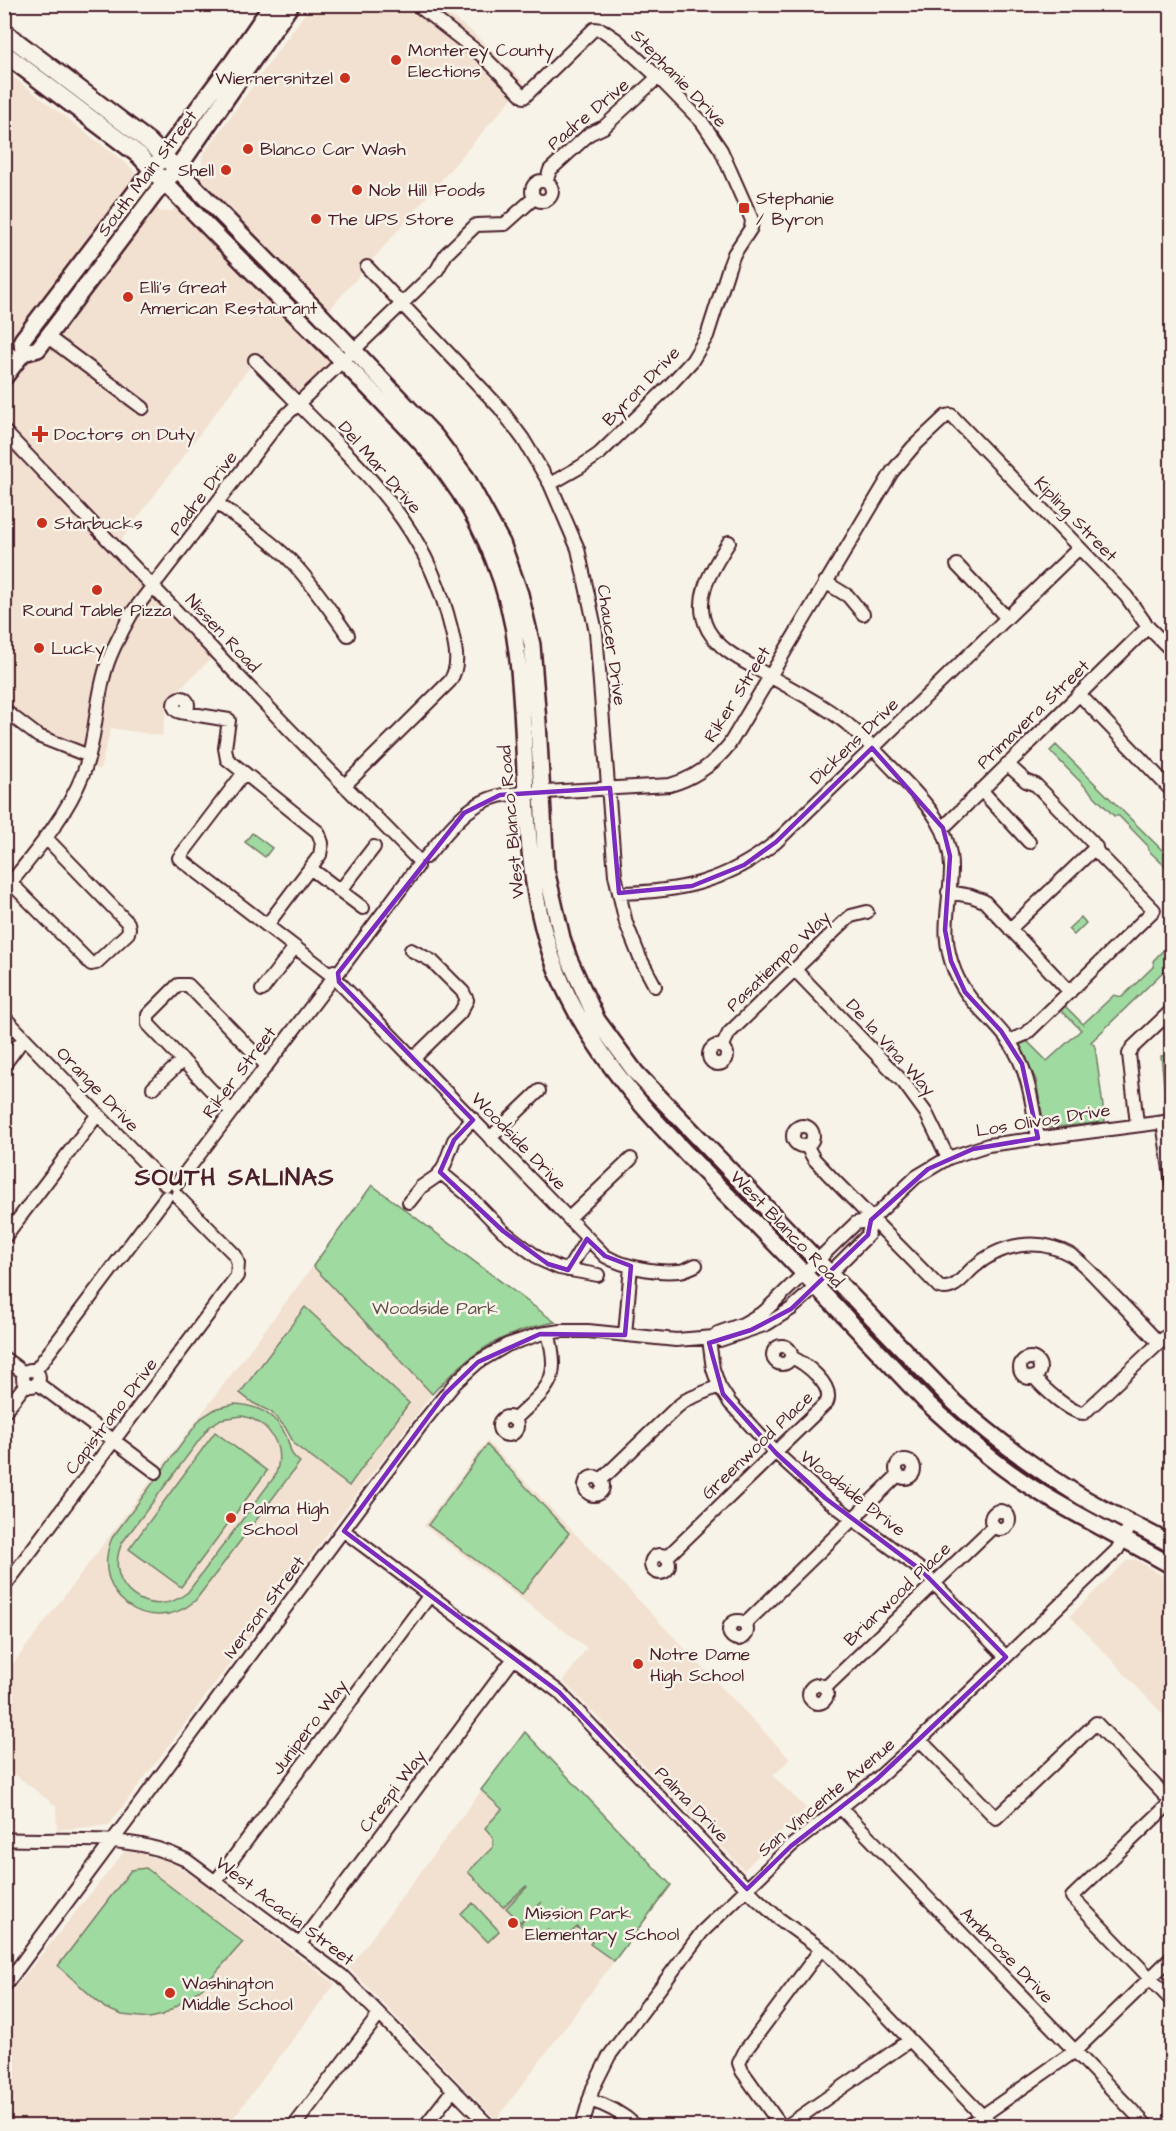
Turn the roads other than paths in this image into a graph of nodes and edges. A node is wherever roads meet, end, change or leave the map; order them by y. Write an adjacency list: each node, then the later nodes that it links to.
1 (273, 4): 7 (highway, South Main Street)
2 (291, 4): 8 (highway, South Main Street)
3 (416, 4): 6 (street, Stephanie Drive)
4 (4, 32): 7 (highway)
5 (4, 53): 9 (highway)
6 (658, 77): 10 (street, Stephanie Drive); 12 (street, Padre Drive)
7 (163, 156): 8 (highway); 9 (highway, South Main Street)
8 (177, 169): 9 (highway, South Main Street); 15 (main road, West Blanco Road)
9 (158, 176): 13 (main road, South Main Street); 15 (main road, West Blanco Road); 16 (main road, South Main Street)
10 (752, 220): 23 (street, Byron Drive)
11 (367, 267): 12 (street, Chaucer Drive)
12 (402, 303): 15 (street, Padre Drive); 23 (street, Chaucer Drive)
13 (48, 337): 16 (main road, South Main Street); 20 (street)
14 (4, 350): 16 (street)
15 (347, 355): 19 (street, Padre Drive); 47 (main road, West Blanco Road); 48 (main road, West Blanco Road)
16 (21, 357): 18 (main road, South Main Street)
17 (255, 360): 19 (street, Del Mar Drive)
18 (4, 378)
19 (298, 403): 24 (street, Padre Drive); 43 (street, Del Mar Drive)
20 (143, 408)
21 (951, 415): 26 (street, Kipling Street); 28 (street, Riker Street)
22 (4, 431): 29 (street, Nissen Road)
23 (550, 484): 44 (street, Chaucer Drive)
24 (218, 504): 29 (street, Padre Drive); 33 (street)
25 (729, 542): 35 (street)
26 (1079, 548): 31 (street, Dickens Drive); 32 (street, Kipling Street)
27 (957, 566): 31 (street)
28 (825, 582): 30 (street); 35 (street, Riker Street)
29 (153, 586): 40 (street, Padre Drive); 43 (street, Nissen Road)
30 (863, 614)
31 (1006, 617): 39 (street, Dickens Drive)
32 (1148, 627): 34 (street, Kipling Street); 36 (street, Primavera Street)
33 (348, 635)
34 (1172, 651)
35 (770, 677): 39 (street); 44 (street, Riker Street)
36 (1079, 694): 41 (street, Primavera Street); 46 (street)
37 (4, 710): 40 (street)
38 (180, 712): 42 (street)
39 (872, 748): 49 (street); 58 (street, Dickens Drive)
40 (89, 756): 50 (street, Padre Drive)
41 (1007, 764): 45 (street, Primavera Street); 53 (street)
42 (243, 774): 55 (street); 62 (street, Woodside Drive)
43 (344, 786): 54 (street, Nissen Road)
44 (609, 788): 47 (street, Riker Street); 58 (street, Chaucer Drive)
45 (981, 790): 49 (street, Primavera Street); 51 (street)
46 (1172, 791)
47 (542, 792): 48 (street, Riker Street); 100 (main road, West Blanco Road)
48 (526, 793): 54 (street, Riker Street); 107 (main road, West Blanco Road)
49 (943, 828): 59 (street)
50 (45, 837): 56 (street, Padre Drive); 56 (street)
51 (1029, 842)
52 (374, 847): 57 (street)
53 (1096, 847): 63 (street); 70 (street)
54 (420, 861): 67 (street, Riker Street)
55 (310, 868): 57 (street); 62 (street)
56 (8, 887)
57 (340, 891): 60 (street)
58 (619, 892): 68 (street, Chaucer Drive)
59 (948, 892): 63 (street); 74 (street)
60 (363, 908)
61 (867, 912): 66 (street, Pasatiempo Way)
62 (267, 924): 64 (street, Woodside Drive)
63 (1010, 929): 70 (street)
64 (296, 947): 67 (street, Woodside Drive); 69 (street)
65 (411, 950): 76 (street)
66 (795, 970): 75 (street, Pasatiempo Way); 90 (street, De la Vina Way)
67 (334, 978): 76 (street, Woodside Drive); 79 (street, Riker Street)
68 (655, 987)
69 (262, 990)
70 (1070, 992): 74 (street)
71 (1172, 1010): 86 (street)
72 (4, 1017): 73 (street, Orange Drive)
73 (24, 1038): 78 (street); 83 (street, Orange Drive)
74 (1009, 1041): 88 (street)
75 (722, 1047)
76 (414, 1058): 84 (street, Woodside Drive)
77 (183, 1060): 79 (street); 80 (street); 82 (street)
78 (4, 1065)
79 (266, 1065): 82 (street, Riker Street)
80 (153, 1088)
81 (539, 1090): 87 (street)
82 (231, 1111): 94 (street, Riker Street)
83 (98, 1114): 94 (street, Orange Drive); 98 (street)
84 (473, 1119): 87 (street, Woodside Drive); 92 (street)
85 (1167, 1121): 86 (street, Los Olivos Drive); 93 (street)
86 (1137, 1125): 88 (street, Los Olivos Drive)
87 (490, 1138): 96 (street, Woodside Drive)
88 (1038, 1138): 90 (street, Los Olivos Drive)
89 (806, 1145): 97 (street)
90 (948, 1158): 97 (street, Los Olivos Drive)
91 (631, 1159): 96 (street)
92 (440, 1173): 95 (street); 104 (street)
93 (1172, 1183)
94 (171, 1191): 101 (street, Orange Drive); 117 (street, Riker Street)
95 (409, 1202)
96 (569, 1218): 99 (street, Woodside Drive)
97 (871, 1220): 100 (street, Los Olivos Drive); 105 (street, Los Olivos Drive); 113 (street)
98 (4, 1238)
99 (587, 1239): 103 (street, Woodside Drive); 104 (street)
100 (818, 1261): 105 (main road, West Blanco Road); 107 (street, Los Olivos Drive)
101 (238, 1263): 121 (street, Capistrano Drive)
102 (696, 1265): 103 (street, Woodside Drive)
103 (631, 1266): 111 (street)
104 (568, 1270): 106 (street)
105 (830, 1273): 108 (street, Los Olivos Drive); 127 (main road, West Blanco Road)
106 (597, 1275)
107 (804, 1275): 108 (main road, West Blanco Road); 112 (street, Iverson Street)
108 (816, 1287): 112 (street, Iverson Street); 130 (main road, West Blanco Road)
109 (1172, 1331): 113 (street)
110 (548, 1333): 111 (street, Iverson Street); 120 (street); 129 (street, Iverson Street)
111 (625, 1335): 112 (street, Iverson Street)
112 (711, 1338): 118 (street, Woodside Drive)
113 (1159, 1343): 116 (street)
114 (791, 1357): 122 (street, Greenwood Place)
115 (4, 1358): 117 (street)
116 (1034, 1377)
117 (31, 1378): 119 (street, Riker Street); 121 (street)
118 (718, 1386): 122 (street, Woodside Drive); 125 (street)
119 (4, 1412)
120 (514, 1420)
121 (115, 1441): 123 (street); 135 (street, Capistrano Drive)
122 (776, 1453): 126 (street, Woodside Drive); 132 (street, Greenwood Place)
123 (156, 1472)
124 (898, 1475): 126 (street)
125 (601, 1480)
126 (854, 1518): 134 (street, Woodside Drive); 137 (street)
127 (1132, 1523): 130 (street, San Vincente Avenue); 131 (main road, West Blanco Road)
128 (994, 1526): 134 (street, Briarwood Place)
129 (344, 1531): 136 (street, Palma Drive); 144 (street, Iverson Street)
130 (1124, 1540): 133 (main road, West Blanco Road); 138 (street, San Vincente Avenue)
131 (1172, 1545)
132 (666, 1558)
133 (1172, 1566)
134 (935, 1582): 138 (street, Woodside Drive); 140 (street, Briarwood Place)
135 (4, 1587)
136 (430, 1595): 139 (street, Palma Drive); 145 (street, Junipero Way)
137 (745, 1624)
138 (1006, 1657): 141 (street, San Vincente Avenue)
139 (514, 1658): 146 (street, Palma Drive); 147 (street, Crespi Way)
140 (825, 1688)
141 (920, 1740): 142 (street, San Vincente Avenue); 150 (street)
142 (841, 1808): 146 (street, San Vincente Avenue); 155 (street, Ambrose Drive)
143 (4, 1839): 144 (street, West Acacia Street)
144 (113, 1840): 145 (street, West Acacia Street); 151 (street, Iverson Street)
145 (216, 1881): 147 (street, West Acacia Street)
146 (747, 1889): 148 (street, Palma Drive); 157 (street, San Vincente Avenue)
147 (300, 1944): 153 (street, West Acacia Street)
148 (821, 1949): 154 (street, Palma Drive); 164 (street)
149 (1172, 1958): 150 (street)
150 (1150, 1980): 152 (street); 155 (street)
151 (4, 1987)
152 (1172, 2001)
153 (379, 2015): 156 (street, West Acacia Street); 159 (street)
154 (910, 2040): 158 (street, Palma Drive); 165 (street)
155 (1075, 2051): 158 (street); 168 (street, Ambrose Drive)
156 (453, 2090): 160 (street); 161 (street, West Acacia Street)
157 (589, 2100): 162 (street, San Vincente Avenue); 163 (street)
158 (982, 2116): 166 (street); 167 (street, Palma Drive)
159 (294, 2127)
160 (425, 2127)
161 (489, 2127)
162 (582, 2127)
163 (636, 2127)
164 (781, 2127)
165 (787, 2127)
166 (968, 2127)
167 (992, 2127)
168 (1147, 2127)

